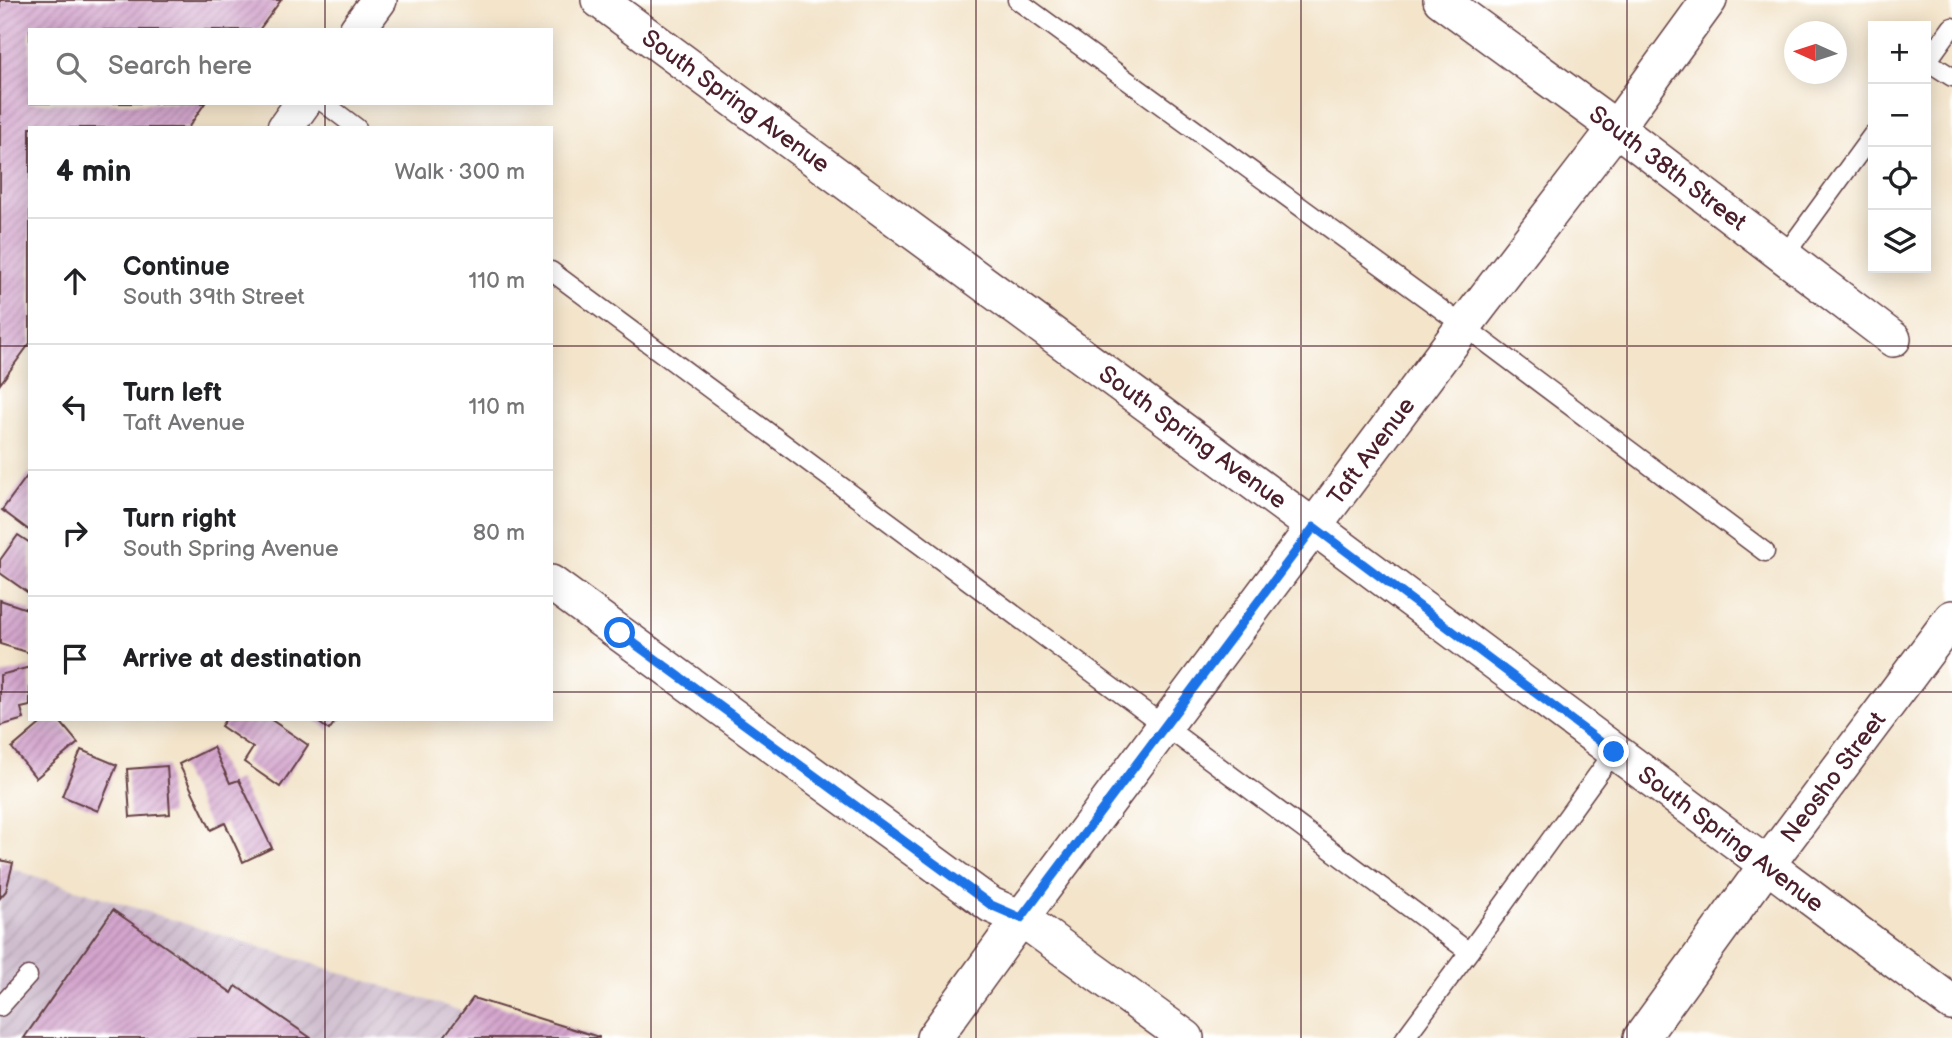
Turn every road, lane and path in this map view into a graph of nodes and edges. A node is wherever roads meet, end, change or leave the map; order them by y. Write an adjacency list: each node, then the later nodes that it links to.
1 (379, 0): 7 (street)
2 (599, 0): 21 (street, South Spring Avenue)
3 (1017, 0): 19 (lane)
4 (1709, 0): 15 (street, Taft Avenue)
5 (1449, 2): 15 (street, South 38th Street)
6 (1952, 27): 8 (lane)
7 (358, 28)
8 (1931, 56)
9 (1931, 64): 10 (lane)
10 (1952, 77)
11 (302, 105): 13 (street)
12 (327, 105): 14 (lane)
13 (286, 126)
14 (354, 126)
15 (1615, 128): 17 (street, South 38th Street); 19 (street, Taft Avenue)
16 (1868, 141): 17 (lane)
17 (1784, 256): 20 (street, South 38th Street)
18 (553, 272): 25 (lane)
19 (1464, 326): 21 (street, Taft Avenue); 22 (lane)
20 (1893, 339)
21 (1314, 527): 25 (street, Taft Avenue); 26 (street, South Spring Avenue)
22 (1765, 552)
23 (553, 584): 28 (street)
24 (1952, 618): 27 (street, Neosho Street)
25 (1166, 726): 28 (street, Taft Avenue); 29 (lane)
26 (1614, 752): 27 (street, South Spring Avenue); 29 (lane)
27 (1766, 866): 31 (street, South Spring Avenue); 36 (street, Neosho Street)
28 (1021, 918): 33 (street, Taft Avenue); 34 (street)
29 (1469, 952): 35 (lane)
30 (28, 976): 32 (lane)
31 (1952, 1003)
32 (0, 1007)
33 (934, 1038)
34 (1186, 1038)
35 (1405, 1038)
36 (1641, 1038)

